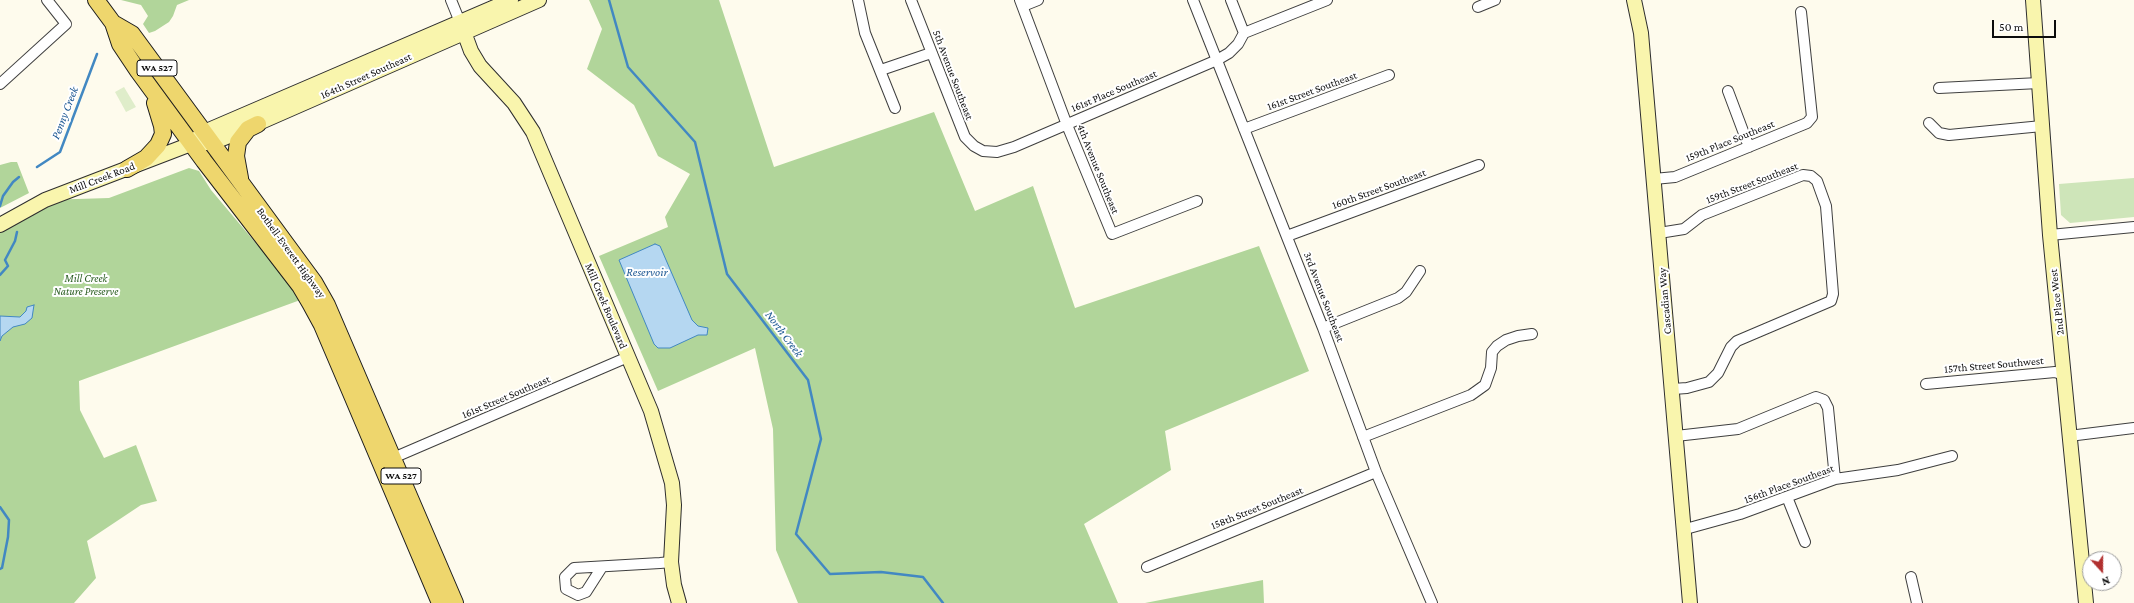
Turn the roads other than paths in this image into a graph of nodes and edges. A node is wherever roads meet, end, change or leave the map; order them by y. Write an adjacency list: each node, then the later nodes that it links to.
1 (47, 0): 27 (street)
2 (96, 0): 19 (main road, Bothell-Everett Highway / WA 527)
3 (451, 0): 20 (street)
4 (511, 0): 20 (street, 164th Street Southeast)
5 (539, 0): 20 (street, 164th Street Southeast)
6 (858, 0): 24 (street)
7 (911, 0): 22 (street, 5th Avenue Southeast)
8 (1038, 0): 15 (street)
9 (1193, 0): 23 (street, 3rd Avenue Southeast)
10 (1230, 0): 21 (street)
11 (1326, 0): 16 (street, 161st Place Southeast)
12 (1495, 0): 17 (street)
13 (1634, 0): 43 (street, Cascadian Way)
14 (2033, 0): 26 (street, 2nd Place West)
15 (1022, 3): 34 (street, 4th Avenue Southeast)
16 (1306, 4): 21 (street, 161st Place Southeast)
17 (1478, 7)
18 (1801, 12): 39 (street, 159th Place Southeast)
19 (113, 23): 28 (main road, Bothell-Everett Highway / WA 527); 37 (main road, Bothell-Everett Highway / WA 527)
20 (462, 27): 33 (street, 164th Street Southeast); 37 (street, 164th Street Southeast); 54 (street, Mill Creek Boulevard)
21 (1244, 34): 23 (street, 161st Place Southeast)
22 (931, 53): 24 (street); 40 (street, 5th Avenue Southeast)
23 (1217, 60): 34 (street, 161st Place Southeast); 36 (street, 3rd Avenue Southeast)
24 (881, 70): 31 (street)
25 (1389, 75): 36 (street, 161st Street Southeast)
26 (2039, 83): 29 (street); 35 (street, 2nd Place West)
27 (0, 84)
28 (149, 86): 38 (main road, Bothell-Everett Highway / WA 527); 42 (main road)
29 (1939, 88)
30 (1728, 91): 39 (street)
31 (895, 108)
32 (1929, 123): 35 (street)
33 (258, 124): 37 (street, 164th Street Southeast); 44 (main road)
34 (1067, 125): 40 (street, 161st Place Southeast); 45 (street, 4th Avenue Southeast)
35 (2042, 126): 49 (street, 2nd Place West)
36 (1244, 129): 50 (street, 3rd Avenue Southeast)
37 (208, 137): 38 (street, Mill Creek Road); 44 (main road, Bothell-Everett Highway / WA 527)
38 (191, 144): 42 (street, Mill Creek Road); 63 (main road, Bothell-Everett Highway / WA 527)
39 (1749, 147): 43 (street, 159th Place Southeast)
40 (983, 151)
41 (1479, 165): 50 (street, 160th Street Southeast)
42 (127, 169): 46 (street, Mill Creek Road)
43 (1654, 179): 48 (street, Cascadian Way)
44 (242, 185): 63 (main road, Bothell-Everett Highway / WA 527)
45 (1197, 201)
46 (0, 225)
47 (2134, 227): 49 (street)
48 (1659, 233): 57 (street, Cascadian Way); 57 (street, 159th Street Southeast)
49 (2050, 235): 55 (street, 2nd Place West)
50 (1287, 236): 52 (street, 3rd Avenue Southeast)
51 (1420, 272): 52 (street)
52 (1323, 328): 61 (street, 3rd Avenue Southeast)
53 (1532, 334): 61 (street)
54 (628, 357): 63 (street, 161st Street Southeast); 69 (street, Mill Creek Boulevard)
55 (2064, 375): 56 (street, 157th Street Southwest); 60 (street, 2nd Place West)
56 (1926, 384)
57 (1673, 389): 59 (street, Cascadian Way)
58 (2134, 428): 60 (street)
59 (1676, 436): 65 (street); 67 (street, Cascadian Way)
60 (2070, 436): 79 (street, 2nd Place West)
61 (1363, 437): 64 (street, 3rd Avenue Southeast)
62 (1952, 456): 65 (street, 156th Place Southeast)
63 (387, 462): 73 (main road, Bothell-Everett Highway / WA 527); 74 (main road, Bothell-Everett Highway / WA 527)
64 (1376, 472): 71 (street, 158th Street Southeast); 76 (street, 3rd Avenue Southeast)
65 (1835, 479): 66 (street, 156th Place Southeast)
66 (1787, 497): 67 (street, 156th Place Southeast); 68 (street)
67 (1682, 530): 77 (street, Cascadian Way)
68 (1805, 542)
69 (671, 562): 70 (street); 75 (street, Mill Creek Boulevard)
70 (602, 567)
71 (1147, 567)
72 (1911, 577): 78 (street)
73 (440, 603)
74 (455, 603)
75 (679, 603)
76 (1432, 603)
77 (1690, 603)
78 (1917, 603)
79 (2086, 603)

